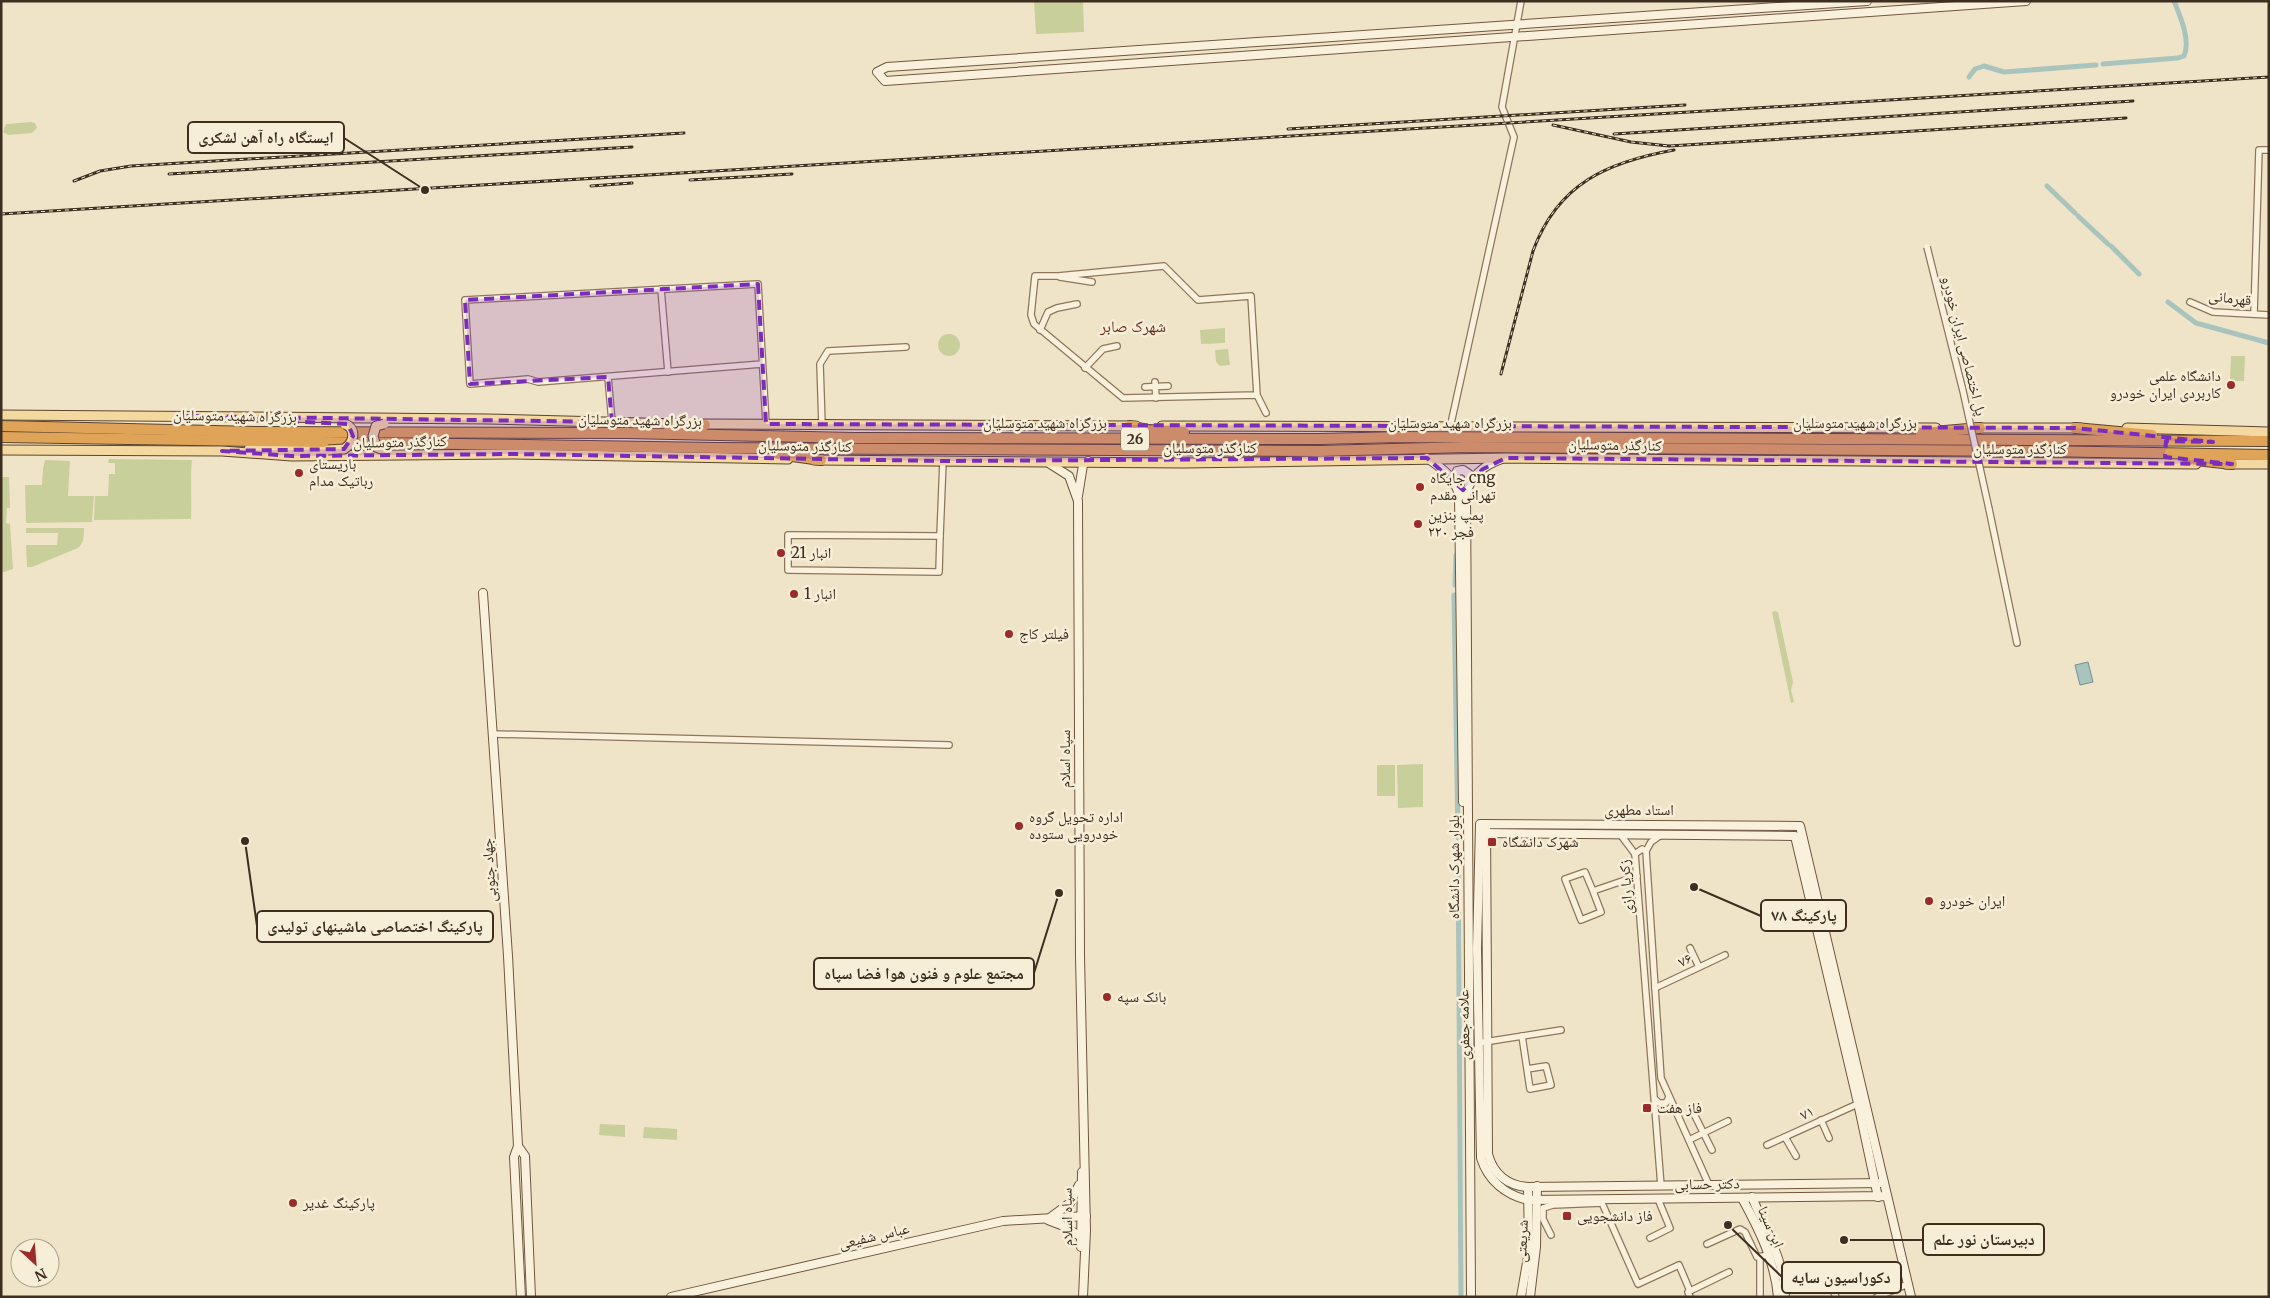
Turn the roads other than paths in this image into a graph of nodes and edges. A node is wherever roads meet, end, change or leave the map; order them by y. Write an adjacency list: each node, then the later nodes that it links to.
1 (1521, 1): 9 (street)
2 (1867, 1): 4 (street)
3 (2026, 1): 5 (street)
4 (1856, 2): 6 (street); 7 (street)
5 (1974, 3): 7 (street)
6 (1721, 11): 8 (street); 9 (street)
7 (1858, 13): 8 (street)
8 (1722, 22): 10 (street)
9 (1517, 25): 10 (street); 11 (street)
10 (1514, 37): 12 (street); 48 (street)
11 (1294, 40): 12 (street); 13 (street)
12 (1295, 52): 14 (street)
13 (1015, 58): 14 (street); 14 (street)
14 (1016, 72)
15 (2269, 150): 22 (street)
16 (1927, 247): 80 (street, پل اختصاصی ایران خودرو, bridge)
17 (1058, 276): 18 (street); 24 (street); 34 (street)
18 (1092, 282)
19 (662, 289): 27 (street); 29 (street); 30 (street)
20 (2190, 302): 22 (street, قهرمانی)
21 (1077, 304): 24 (street)
22 (2254, 314): 23 (street, قهرمانی)
23 (2269, 315)
24 (1040, 330): 28 (street)
25 (1117, 346): 28 (street)
26 (906, 347): 44 (street)
27 (762, 364): 29 (street); 43 (street)
28 (1085, 368): 35 (street)
29 (668, 372): 30 (street)
30 (608, 377): 41 (street)
31 (1155, 384): 32 (street); 33 (street); 35 (street)
32 (1168, 386)
33 (1145, 387)
34 (1257, 395): 35 (street); 36 (street)
35 (1156, 398)
36 (1266, 413)
37 (1, 415): 38 (main road, کنارگذر متوسلیان)
38 (183, 416): 40 (main road, کنارگذر متوسلیان); 61 (main road, bridge)
39 (1, 421): 46 (highway)
40 (566, 421): 41 (main road, کنارگذر متوسلیان); 63 (main road, bridge)
41 (612, 422): 42 (main road, کنارگذر متوسلیان)
42 (705, 424): 43 (main road, کنارگذر متوسلیان); 52 (highway)
43 (766, 424): 44 (main road, کنارگذر متوسلیان)
44 (822, 425): 47 (main road, کنارگذر متوسلیان)
45 (1, 426): 46 (highway, بزرگراه شهید متوسلیان / 26)
46 (38, 426): 52 (highway, بزرگراه شهید متوسلیان / 26)
47 (1130, 426): 48 (main road, کنارگذر متوسلیان); 55 (highway)
48 (1450, 428): 49 (main road, کنارگذر متوسلیان)
49 (1980, 428): 50 (main road, کنارگذر متوسلیان); 54 (highway)
50 (2075, 428): 51 (main road, کنارگذر متوسلیان); 57 (highway)
51 (2269, 432)
52 (626, 433): 55 (highway, بزرگراه شهید متوسلیان / 26)
53 (1, 436): 58 (highway, بزرگراه شهید متوسلیان)
54 (1852, 438): 55 (highway, بزرگراه شهید متوسلیان / 26); 57 (highway, بزرگراه شهید متوسلیان / 26)
55 (1242, 439)
56 (2269, 441): 57 (highway, بزرگراه شهید متوسلیان / 26)
57 (2213, 442)
58 (717, 448): 59 (highway, بزرگراه شهید متوسلیان); 68 (highway)
59 (1717, 449): 62 (highway, بزرگراه شهید متوسلیان); 67 (main road)
60 (1, 450): 61 (main road, کنارگذر متوسلیان)
61 (222, 451): 63 (main road, کنارگذر متوسلیان)
62 (2116, 452): 64 (highway, بزرگراه شهید متوسلیان); 72 (highway)
63 (507, 454): 68 (main road, کنارگذر متوسلیان)
64 (2269, 455)
65 (1427, 458): 66 (main road, کنارگذر متوسلیان); 71 (main road, کنارگذر متوسلیان); 74 (street)
66 (1506, 458): 67 (main road, کنارگذر متوسلیان); 75 (street)
67 (1593, 459): 72 (main road, کنارگذر متوسلیان)
68 (821, 460): 69 (main road, کنارگذر متوسلیان)
69 (942, 461): 70 (main road, کنارگذر متوسلیان); 77 (street)
70 (1046, 461): 71 (main road, کنارگذر متوسلیان); 76 (street, سپاه اسلام)
71 (1088, 461): 76 (street)
72 (2232, 464): 73 (main road, کنارگذر متوسلیان)
73 (2269, 464)
74 (1454, 480): 75 (street); 78 (street, بلوار شهرک دانشگاه)
75 (1469, 483): 78 (street, بلوار شهرک دانشگاه)
76 (1078, 501): 119 (street, سپاه اسلام)
77 (940, 536): 77 (street)
78 (1464, 589): 151 (street, بلوار شهرک دانشگاه); 152 (street, بلوار شهرک دانشگاه)
79 (483, 593): 81 (street, جهاد جنوبی)
80 (2017, 643)
81 (494, 734): 82 (street); 116 (street, جهاد جنوبی)
82 (949, 745)
83 (1483, 824): 84 (street, علامه جعفری); 94 (street, استاد مطهری)
84 (1482, 833): 85 (street, استاد مطهری); 102 (street, علامه جعفری); 103 (street, علامه جعفری)
85 (1620, 834): 86 (street, استاد مطهری); 88 (street)
86 (1662, 835): 87 (street); 94 (street, استاد مطهری)
87 (1646, 852): 88 (street, زکریا رازی); 90 (street, زکریا رازی)
88 (1635, 854): 89 (street, زکریا رازی)
89 (1637, 876): 91 (street); 92 (street, زکریا رازی)
90 (1648, 890): 92 (street); 98 (street, زکریا رازی)
91 (1593, 891): 91 (street)
92 (1639, 891): 97 (street, زکریا رازی)
93 (1690, 948): 96 (street)
94 (1825, 948): 107 (street)
95 (1725, 955): 96 (street, ۷۶)
96 (1699, 967): 99 (street, ۷۶)
97 (1646, 977): 98 (street); 106 (street, زکریا رازی)
98 (1654, 977): 99 (street, زکریا رازی)
99 (1655, 988): 105 (street, زکریا رازی)
100 (1562, 1030): 101 (street)
101 (1522, 1036): 103 (street); 104 (street)
102 (1478, 1043): 103 (street); 130 (street, علامه جعفری)
103 (1487, 1043): 125 (street, علامه جعفری)
104 (1527, 1069): 104 (street)
105 (1669, 1097): 106 (street); 114 (street, زکریا رازی)
106 (1656, 1100): 124 (street, زکریا رازی)
107 (1861, 1102): 109 (street, ۷۱); 121 (street)
108 (1696, 1116): 111 (street)
109 (1821, 1120): 112 (street, ۷۱); 113 (street)
110 (1728, 1121): 111 (street)
111 (1704, 1133): 114 (street); 117 (street)
112 (1785, 1137): 115 (street, ۷۱); 118 (street)
113 (1829, 1138)
114 (1688, 1140): 122 (street, زکریا رازی)
115 (1767, 1145)
116 (518, 1146): 146 (street, جهاد جنوبی); 147 (street, جهاد جنوبی)
117 (1712, 1150)
118 (1796, 1156)
119 (1083, 1162): 120 (street, سپاه اسلام); 133 (street, سپاه اسلام)
120 (1080, 1181): 132 (street); 133 (street, سپاه اسلام)
121 (1879, 1184): 122 (street, دکتر حسابی); 126 (street)
122 (1709, 1185): 124 (street, دکتر حسابی)
123 (1537, 1186): 124 (street, دکتر حسابی); 125 (street, دکتر حسابی); 131 (street, شریعتی)
124 (1661, 1186)
125 (1528, 1187): 130 (street, شریعتی)
126 (1882, 1196): 129 (street, دکتر حسابی); 143 (street)
127 (1658, 1198): 128 (street, دکتر حسابی); 131 (street, دکتر حسابی); 136 (street)
128 (1742, 1198): 129 (street, دکتر حسابی); 138 (street, ابن سینا)
129 (1752, 1198): 142 (street, ابن سینا)
130 (1528, 1200): 131 (street, دکتر حسابی); 153 (street, شریعتی)
131 (1537, 1200): 154 (street, شریعتی)
132 (1048, 1219): 133 (street, عباس شفیعی); 135 (street); 148 (street, عباس شفیعی); 149 (street, عباس شفیعی)
133 (1083, 1219): 135 (street, سپاه اسلام); 140 (street, سپاه اسلام)
134 (1551, 1235): 144 (street)
135 (1080, 1236): 140 (street, سپاه اسلام)
136 (1650, 1238)
137 (1707, 1244): 139 (street)
138 (1769, 1255): 139 (street); 156 (street, ابن سینا)
139 (1760, 1258): 155 (street)
140 (1084, 1272): 150 (street, سپاه اسلام)
141 (1729, 1272): 144 (street)
142 (1783, 1275): 145 (street); 157 (street, ابن سینا)
143 (1908, 1284): 158 (street); 159 (street)
144 (1690, 1294)
145 (1834, 1296)
146 (521, 1297)
147 (531, 1297)
148 (671, 1297)
149 (688, 1297)
150 (1084, 1297)
151 (1466, 1297)
152 (1471, 1297)
153 (1521, 1297)
154 (1530, 1297)
155 (1760, 1297)
156 (1778, 1297)
157 (1785, 1297)
158 (1877, 1297)
159 (1911, 1297)

